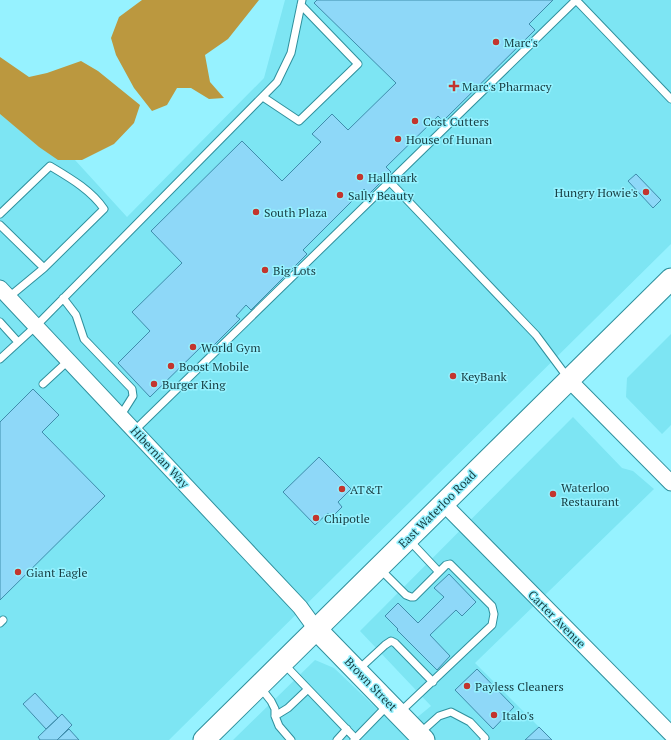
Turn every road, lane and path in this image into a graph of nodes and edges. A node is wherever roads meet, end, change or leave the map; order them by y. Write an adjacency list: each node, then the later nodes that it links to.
1 (576, 0): 4 (lane); 5 (lane)
2 (301, 2): 3 (lane); 3 (lane)
3 (263, 97): 11 (lane)
4 (671, 99)
5 (390, 182): 17 (lane); 20 (lane)
6 (0, 214): 8 (lane)
7 (0, 225): 8 (lane)
8 (44, 268): 10 (lane)
9 (671, 279): 17 (main road, East Waterloo Road)
10 (4, 292): 13 (street, Hibernian Way)
11 (64, 298): 13 (lane); 19 (lane)
12 (0, 322): 14 (lane)
13 (36, 326): 14 (lane); 16 (street, Hibernian Way)
14 (18, 342): 15 (lane)
15 (0, 359)
16 (69, 360): 18 (lane); 19 (street, Hibernian Way)
17 (569, 380): 21 (street); 22 (main road, East Waterloo Road)
18 (43, 384)
19 (121, 415): 20 (street, Hibernian Way)
20 (135, 430): 26 (street, Hibernian Way)
21 (671, 483)
22 (443, 503): 23 (main road, East Waterloo Road); 35 (street, Carter Avenue)
23 (407, 539): 24 (main road, East Waterloo Road); 25 (lane)
24 (379, 568): 25 (lane); 26 (main road, East Waterloo Road)
25 (439, 572): 29 (lane)
26 (316, 629): 27 (main road, East Waterloo Road); 28 (main road, Brown Street)
27 (282, 663): 30 (main road, East Waterloo Road); 31 (lane)
28 (358, 670): 29 (lane); 32 (main road, Brown Street)
29 (433, 682): 32 (lane)
30 (259, 686): 33 (lane); 38 (main road, East Waterloo Road)
31 (308, 689): 33 (lane); 34 (lane)
32 (394, 708): 36 (main road, Brown Street); 37 (lane)
33 (275, 716): 39 (lane)
34 (347, 729): 37 (lane); 40 (lane)
35 (671, 734)
36 (422, 737): 41 (lane)
37 (355, 739)
38 (204, 740)
39 (291, 740)
40 (336, 740)
41 (484, 740)

